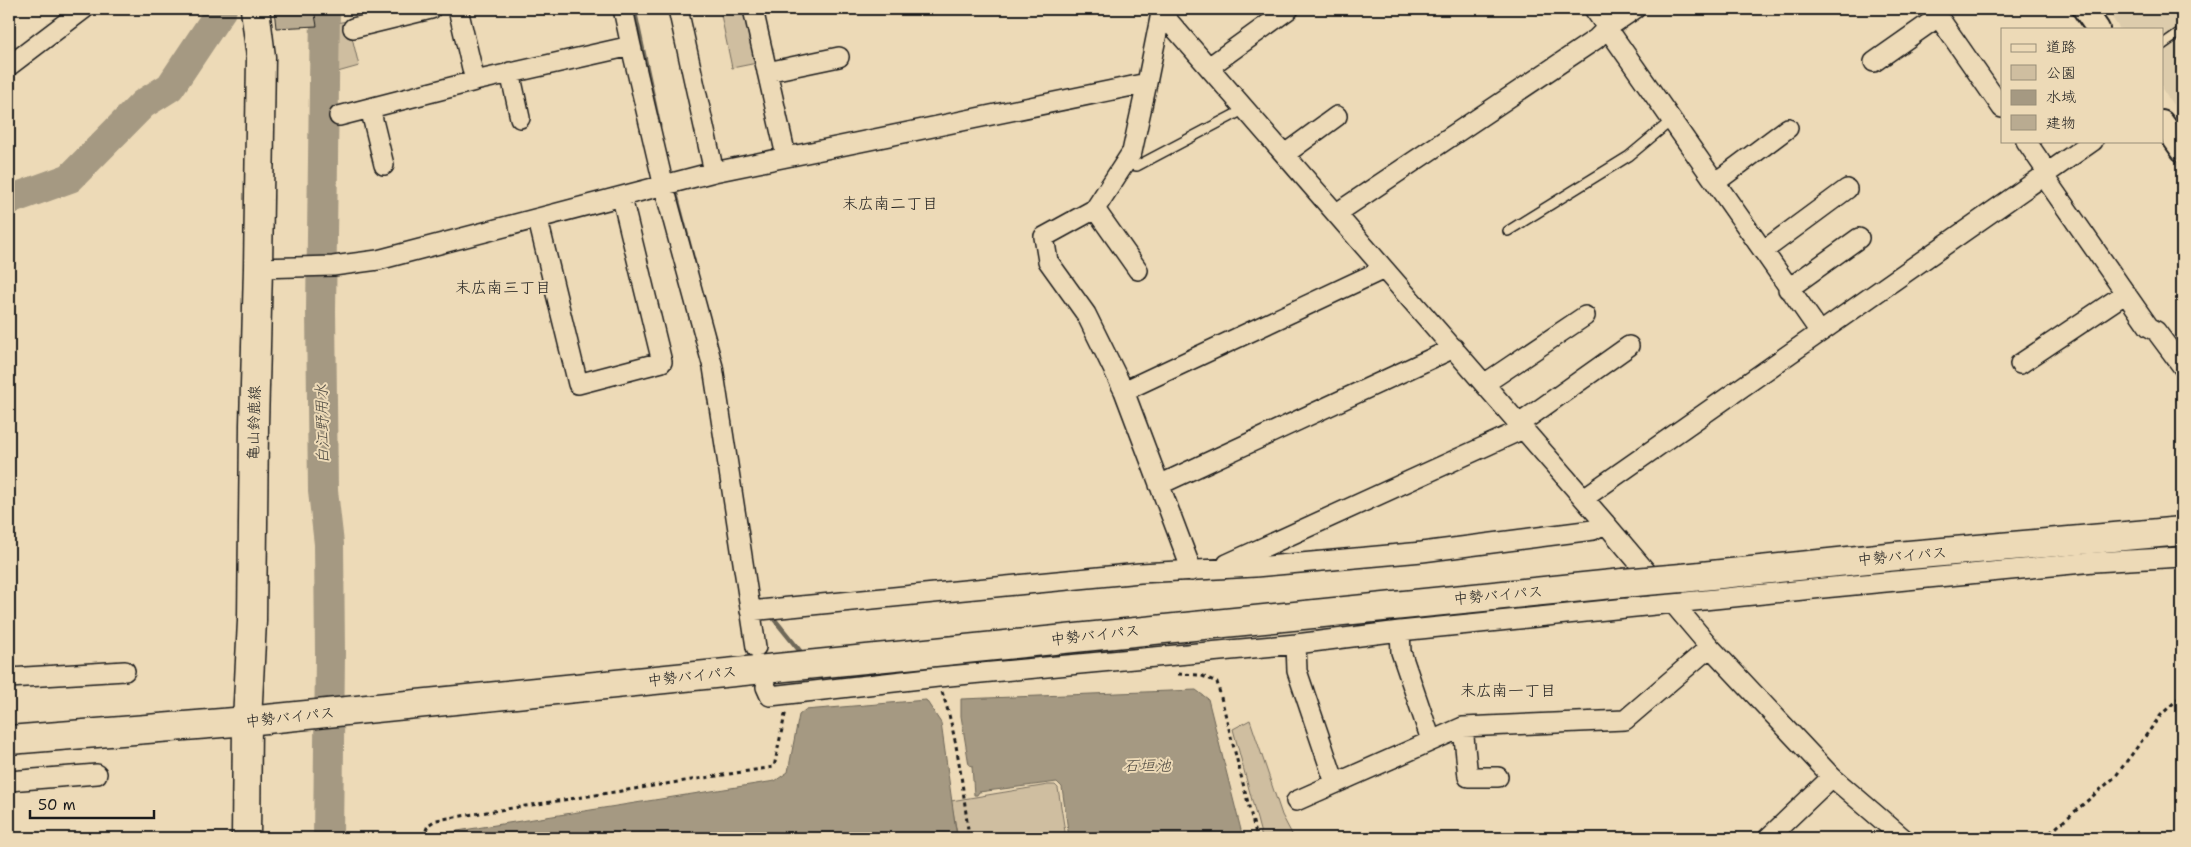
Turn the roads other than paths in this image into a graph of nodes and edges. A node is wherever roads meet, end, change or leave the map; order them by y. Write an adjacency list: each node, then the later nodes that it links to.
1 (84, 9): 22 (street)
2 (255, 9): 56 (main road, 亀山鈴鹿線)
3 (431, 9): 14 (street)
4 (458, 9): 26 (street)
5 (623, 9): 19 (street)
6 (678, 9): 44 (street)
7 (753, 9): 25 (street)
8 (1289, 9): 23 (street)
9 (1594, 9): 15 (street)
10 (1635, 9): 15 (street)
11 (2084, 9): 16 (street)
12 (1160, 11): 23 (street); 27 (street)
13 (1936, 13): 21 (street); 28 (street)
14 (353, 28)
15 (1607, 28): 34 (street); 51 (street)
16 (2097, 28)
17 (2182, 31): 18 (lane)
18 (2164, 44)
19 (631, 46): 24 (street); 47 (street)
20 (839, 57): 25 (street)
21 (1874, 62)
22 (9, 66)
23 (1209, 67): 30 (street)
24 (510, 72): 26 (street); 33 (street)
25 (767, 72): 41 (street)
26 (475, 81): 29 (street)
27 (1147, 83): 41 (street); 42 (street)
28 (2001, 107)
29 (370, 108): 31 (street); 43 (street)
30 (1246, 109): 40 (street); 42 (lane)
31 (340, 116)
32 (1337, 116): 40 (street)
33 (520, 118)
34 (1672, 120): 46 (street); 53 (lane)
35 (2164, 125): 39 (street)
36 (1788, 128): 46 (street)
37 (2027, 142): 45 (street)
38 (2092, 142): 45 (street)
39 (2182, 150)
40 (1285, 154): 51 (street)
41 (786, 156): 44 (street)
42 (1125, 164): 50 (street)
43 (384, 165)
44 (714, 172): 47 (street)
45 (2045, 174): 60 (street); 62 (street)
46 (1716, 182): 55 (street)
47 (672, 184): 49 (street); 78 (street)
48 (1848, 189): 55 (street)
49 (622, 198): 52 (street); 52 (street)
50 (1095, 209): 58 (street); 68 (street)
51 (1337, 213): 57 (street)
52 (538, 220): 56 (street)
53 (1508, 232)
54 (1859, 238): 59 (street)
55 (1762, 251): 59 (street)
56 (258, 268): 86 (main road, 亀山鈴鹿線)
57 (1384, 269): 64 (street); 68 (street)
58 (1138, 270)
59 (1788, 289): 62 (street)
60 (2126, 293): 65 (street); 66 (street)
61 (1586, 316): 67 (street)
62 (1820, 332): 71 (street)
63 (1629, 346): 69 (street)
64 (1454, 348): 67 (street); 70 (street)
65 (2020, 364)
66 (2182, 366)
67 (1484, 384): 69 (street)
68 (1124, 391): 70 (street)
69 (1521, 426): 71 (street); 75 (street)
70 (1159, 485): 76 (street)
71 (1584, 498): 72 (street)
72 (1606, 523): 75 (street); 77 (street)
73 (2182, 531): 86 (main road, 中勢バイパス, bridge)
74 (2182, 557): 77 (street)
75 (1217, 569): 76 (street)
76 (1192, 571): 78 (street)
77 (1674, 604): 79 (street); 82 (street)
78 (750, 611): 81 (street)
79 (1400, 631): 80 (street); 89 (street)
80 (1296, 644): 85 (street); 94 (street)
81 (756, 647)
82 (1710, 647): 87 (street); 92 (street)
83 (125, 671): 84 (street)
84 (9, 678)
85 (766, 687)
86 (246, 721): 88 (main road, 中勢バイパス); 96 (main road, 亀山鈴鹿線)
87 (1462, 727): 89 (street); 91 (street)
88 (9, 740)
89 (1431, 740): 94 (street)
90 (97, 774): 93 (street)
91 (1498, 777)
92 (1832, 777): 97 (street); 98 (street)
93 (9, 781)
94 (1335, 783): 95 (street)
95 (1296, 801)
96 (246, 838)
97 (1768, 838)
98 (1903, 838)

